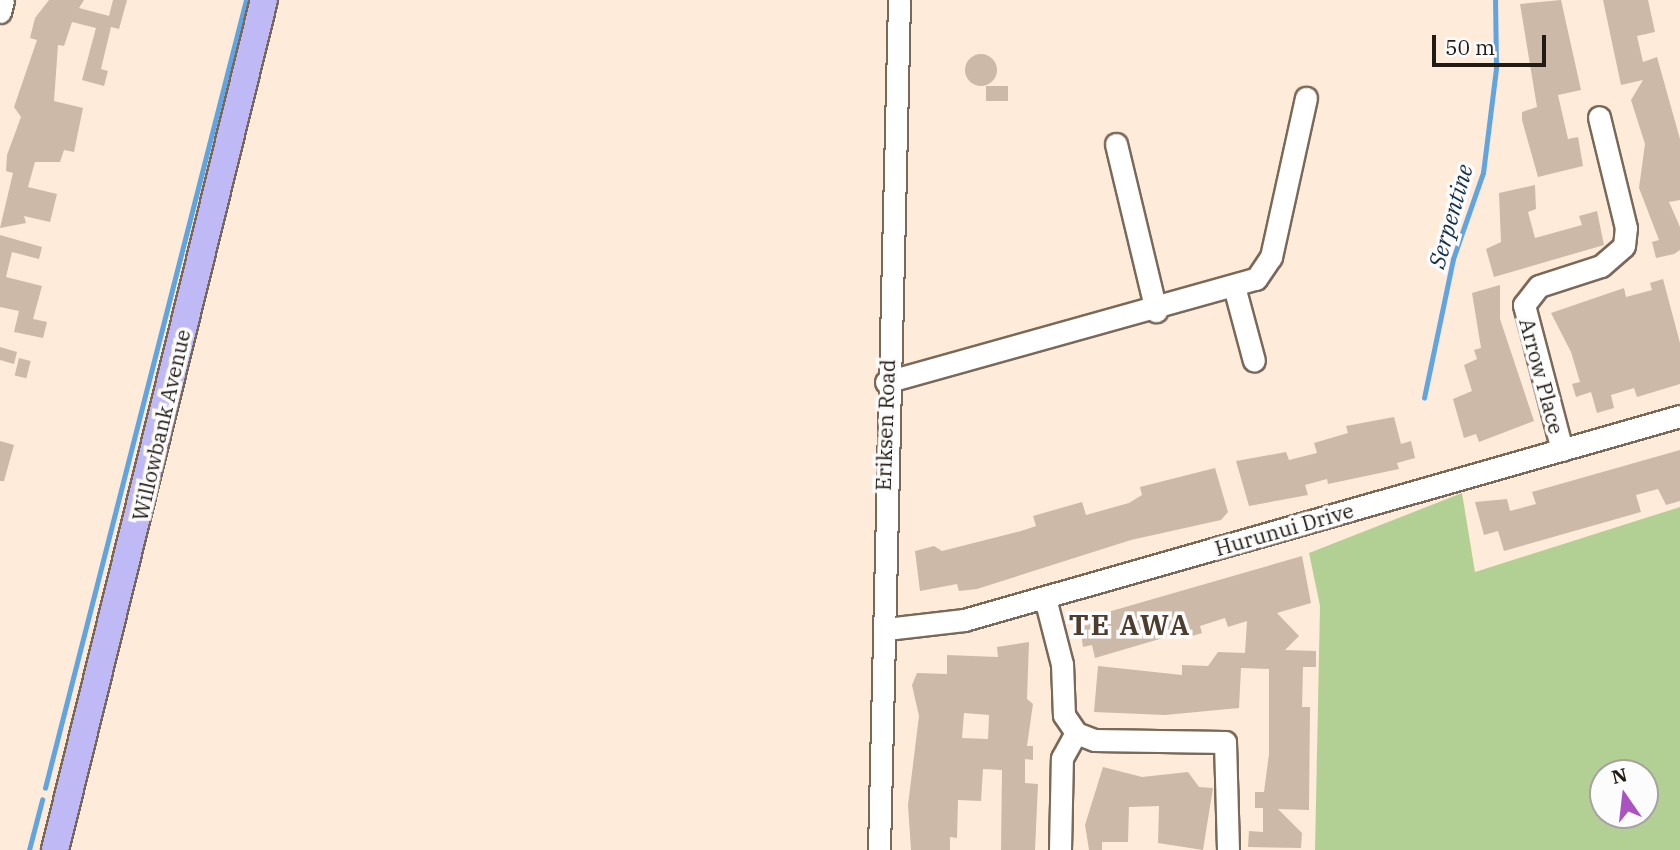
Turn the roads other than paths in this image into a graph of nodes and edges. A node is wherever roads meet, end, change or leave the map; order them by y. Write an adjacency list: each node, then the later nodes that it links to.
1 (3, 0): 4 (street)
2 (264, 0): 17 (main road, Willowbank Avenue)
3 (900, 0): 11 (street, Eriksen Road)
4 (0, 12)
5 (1306, 98): 8 (street)
6 (1599, 117): 13 (street, Arrow Place)
7 (1116, 144): 9 (street)
8 (1235, 290): 9 (street); 10 (street)
9 (1156, 311): 11 (street)
10 (1255, 360)
11 (886, 382): 15 (street, Eriksen Road)
12 (1680, 416): 13 (street, Hurunui Drive)
13 (1562, 450): 14 (street, Hurunui Drive)
14 (1045, 598): 15 (street, Hurunui Drive); 16 (street)
15 (886, 629): 18 (street, Eriksen Road)
16 (1076, 733): 19 (street); 20 (street)
17 (55, 850)
18 (879, 850)
19 (1060, 850)
20 (1228, 850)

